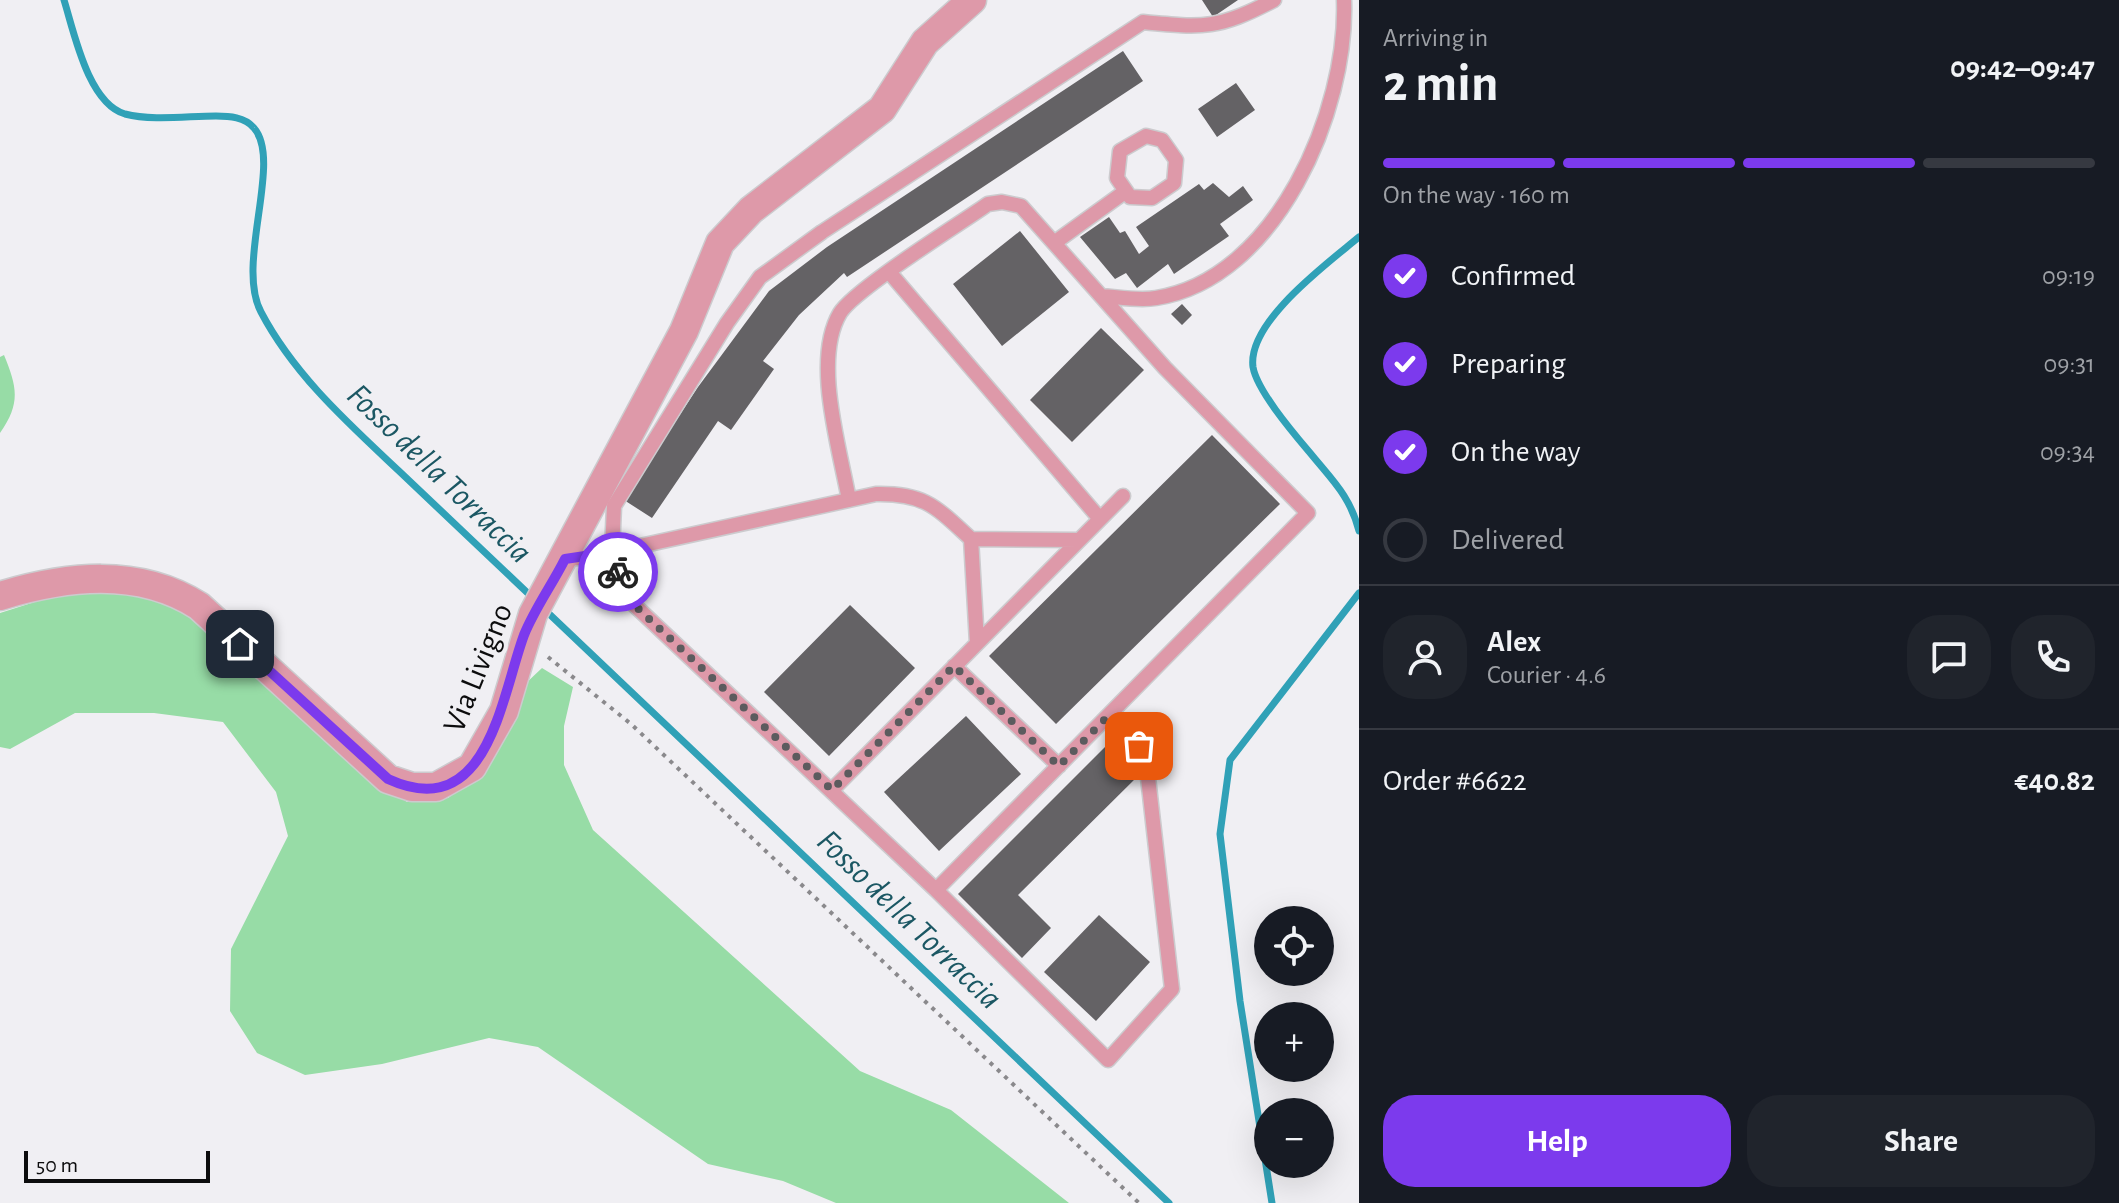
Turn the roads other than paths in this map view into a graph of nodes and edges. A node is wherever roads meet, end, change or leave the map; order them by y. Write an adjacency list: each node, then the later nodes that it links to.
1 (972, 0): 14 (street, Via Livigno)
2 (1274, 0): 13 (lane)
3 (1344, 0): 7 (lane)
4 (1126, 191): 4 (lane); 5 (lane)
5 (1054, 243): 6 (lane); 7 (lane)
6 (890, 273): 9 (lane); 10 (lane)
7 (1101, 296): 18 (lane)
8 (1123, 496): 10 (lane)
9 (849, 500): 11 (lane); 13 (lane)
10 (1100, 519): 12 (lane)
11 (971, 539): 12 (lane); 16 (lane)
12 (1079, 540): 16 (lane)
13 (612, 552): 14 (lane); 20 (lane)
14 (559, 571): 15 (street, Via Livigno)
15 (0, 596)
16 (977, 643): 17 (lane)
17 (954, 666): 19 (lane); 20 (lane)
18 (1108, 716): 19 (lane); 21 (lane)
19 (1059, 766): 21 (lane)
20 (832, 790): 21 (lane)
21 (936, 890)

